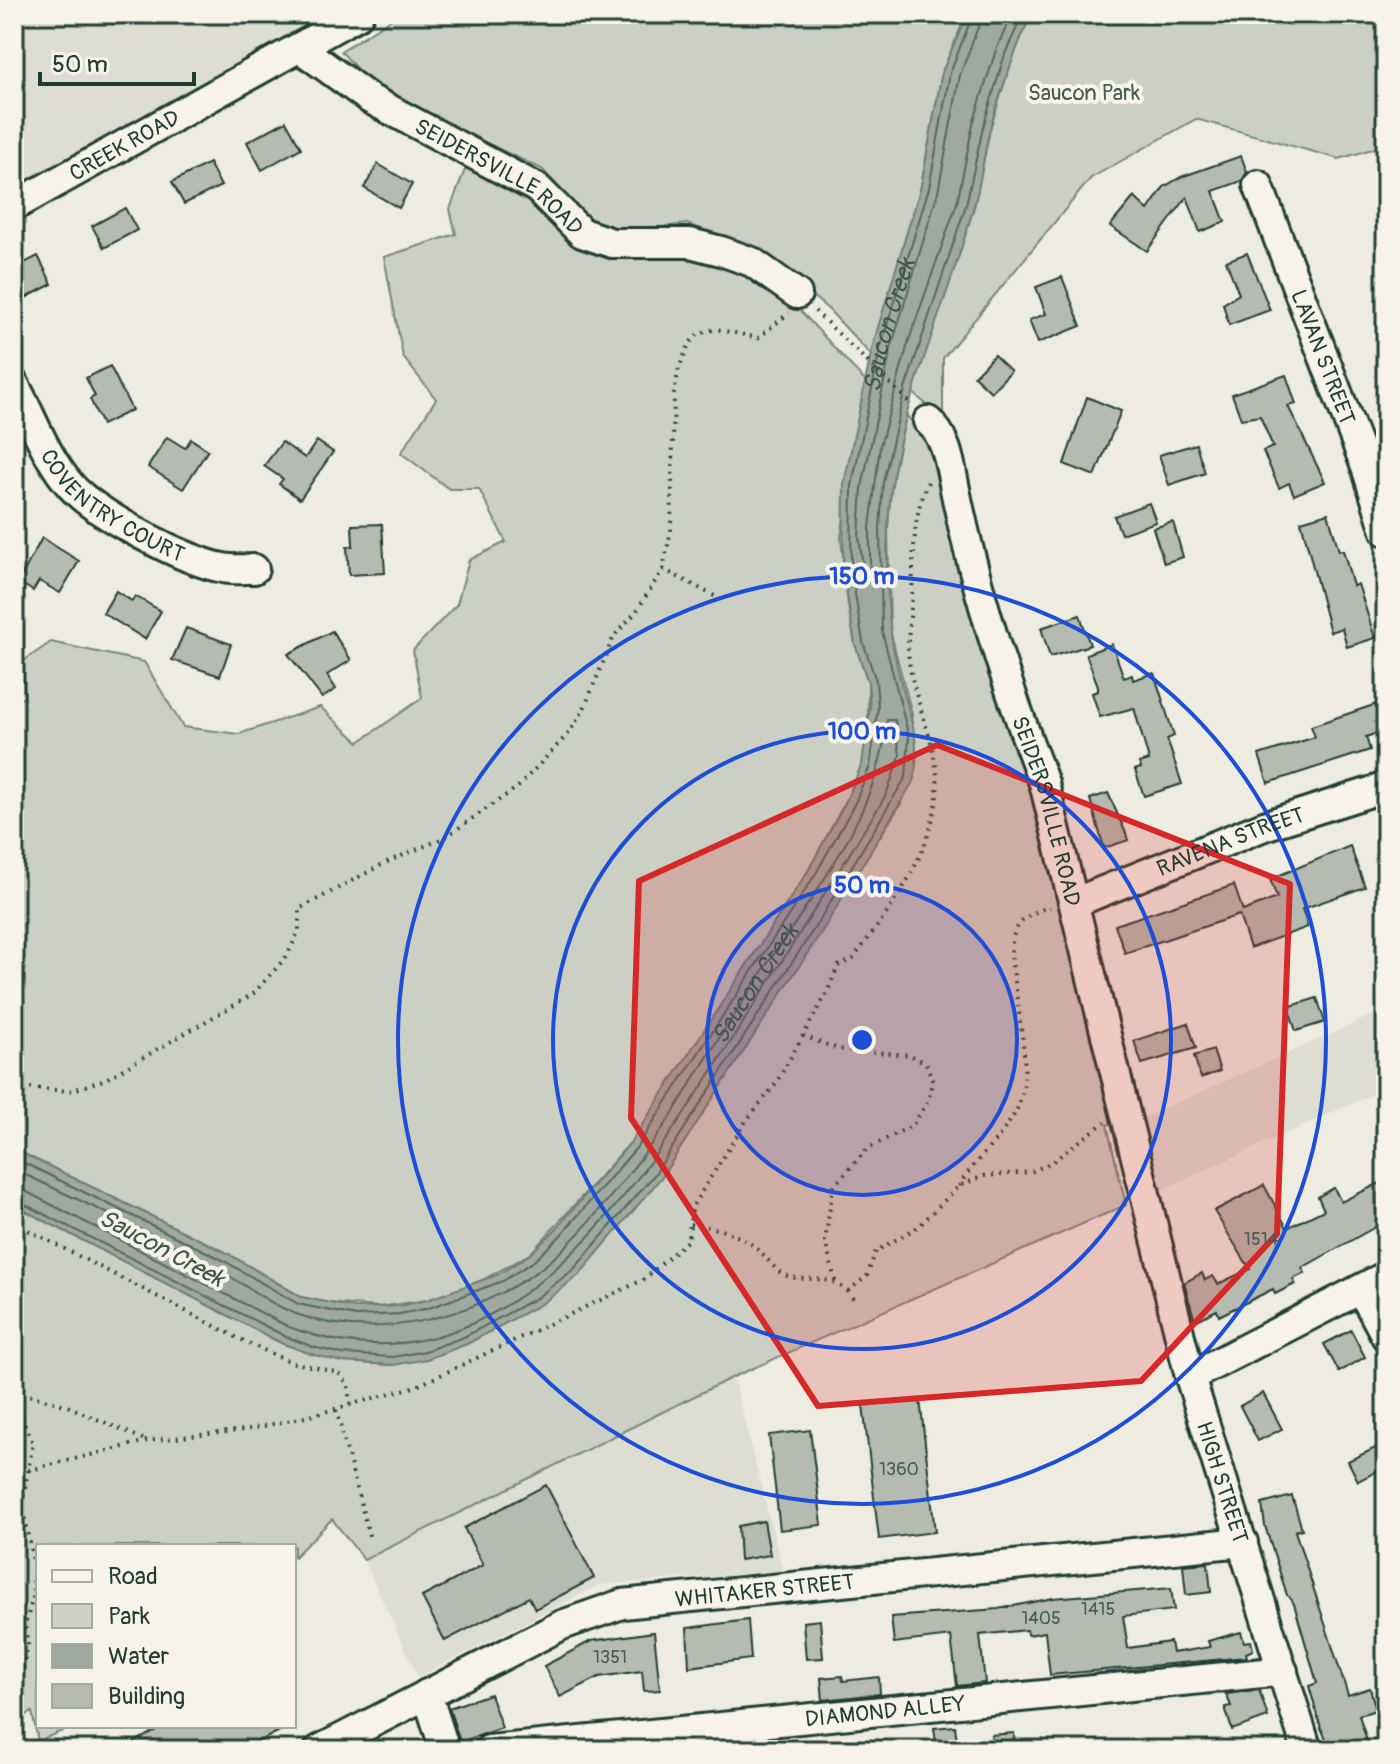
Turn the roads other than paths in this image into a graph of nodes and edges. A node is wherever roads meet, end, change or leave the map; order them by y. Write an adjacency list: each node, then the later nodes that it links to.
1 (359, 14): 2 (street, CREEK ROAD)
2 (300, 48): 4 (street, CREEK ROAD); 5 (street, SEIDERSVILLE ROAD)
3 (1258, 185): 8 (street, LAVAN STREET)
4 (14, 206)
5 (797, 294)
6 (14, 384): 9 (street, COVENTRY COURT)
7 (928, 421): 11 (street, SEIDERSVILLE ROAD)
8 (1386, 531)
9 (254, 569)
10 (1386, 787): 11 (street, RAVENA STREET)
11 (1069, 903): 12 (street, SEIDERSVILLE ROAD)
12 (1148, 1210): 15 (street, HIGH STREET)
13 (1374, 1283): 14 (street); 15 (street)
14 (1386, 1336)
15 (1190, 1377): 16 (street, HIGH STREET)
16 (1243, 1542): 17 (street, HIGH STREET); 18 (street, WHITAKER STREET)
17 (1283, 1671): 21 (street, DIAMOND ALLEY); 22 (street, HIGH STREET)
18 (427, 1694): 19 (street, WHITAKER STREET); 20 (street)
19 (319, 1750)
20 (445, 1750)
21 (489, 1750)
22 (1307, 1750)

